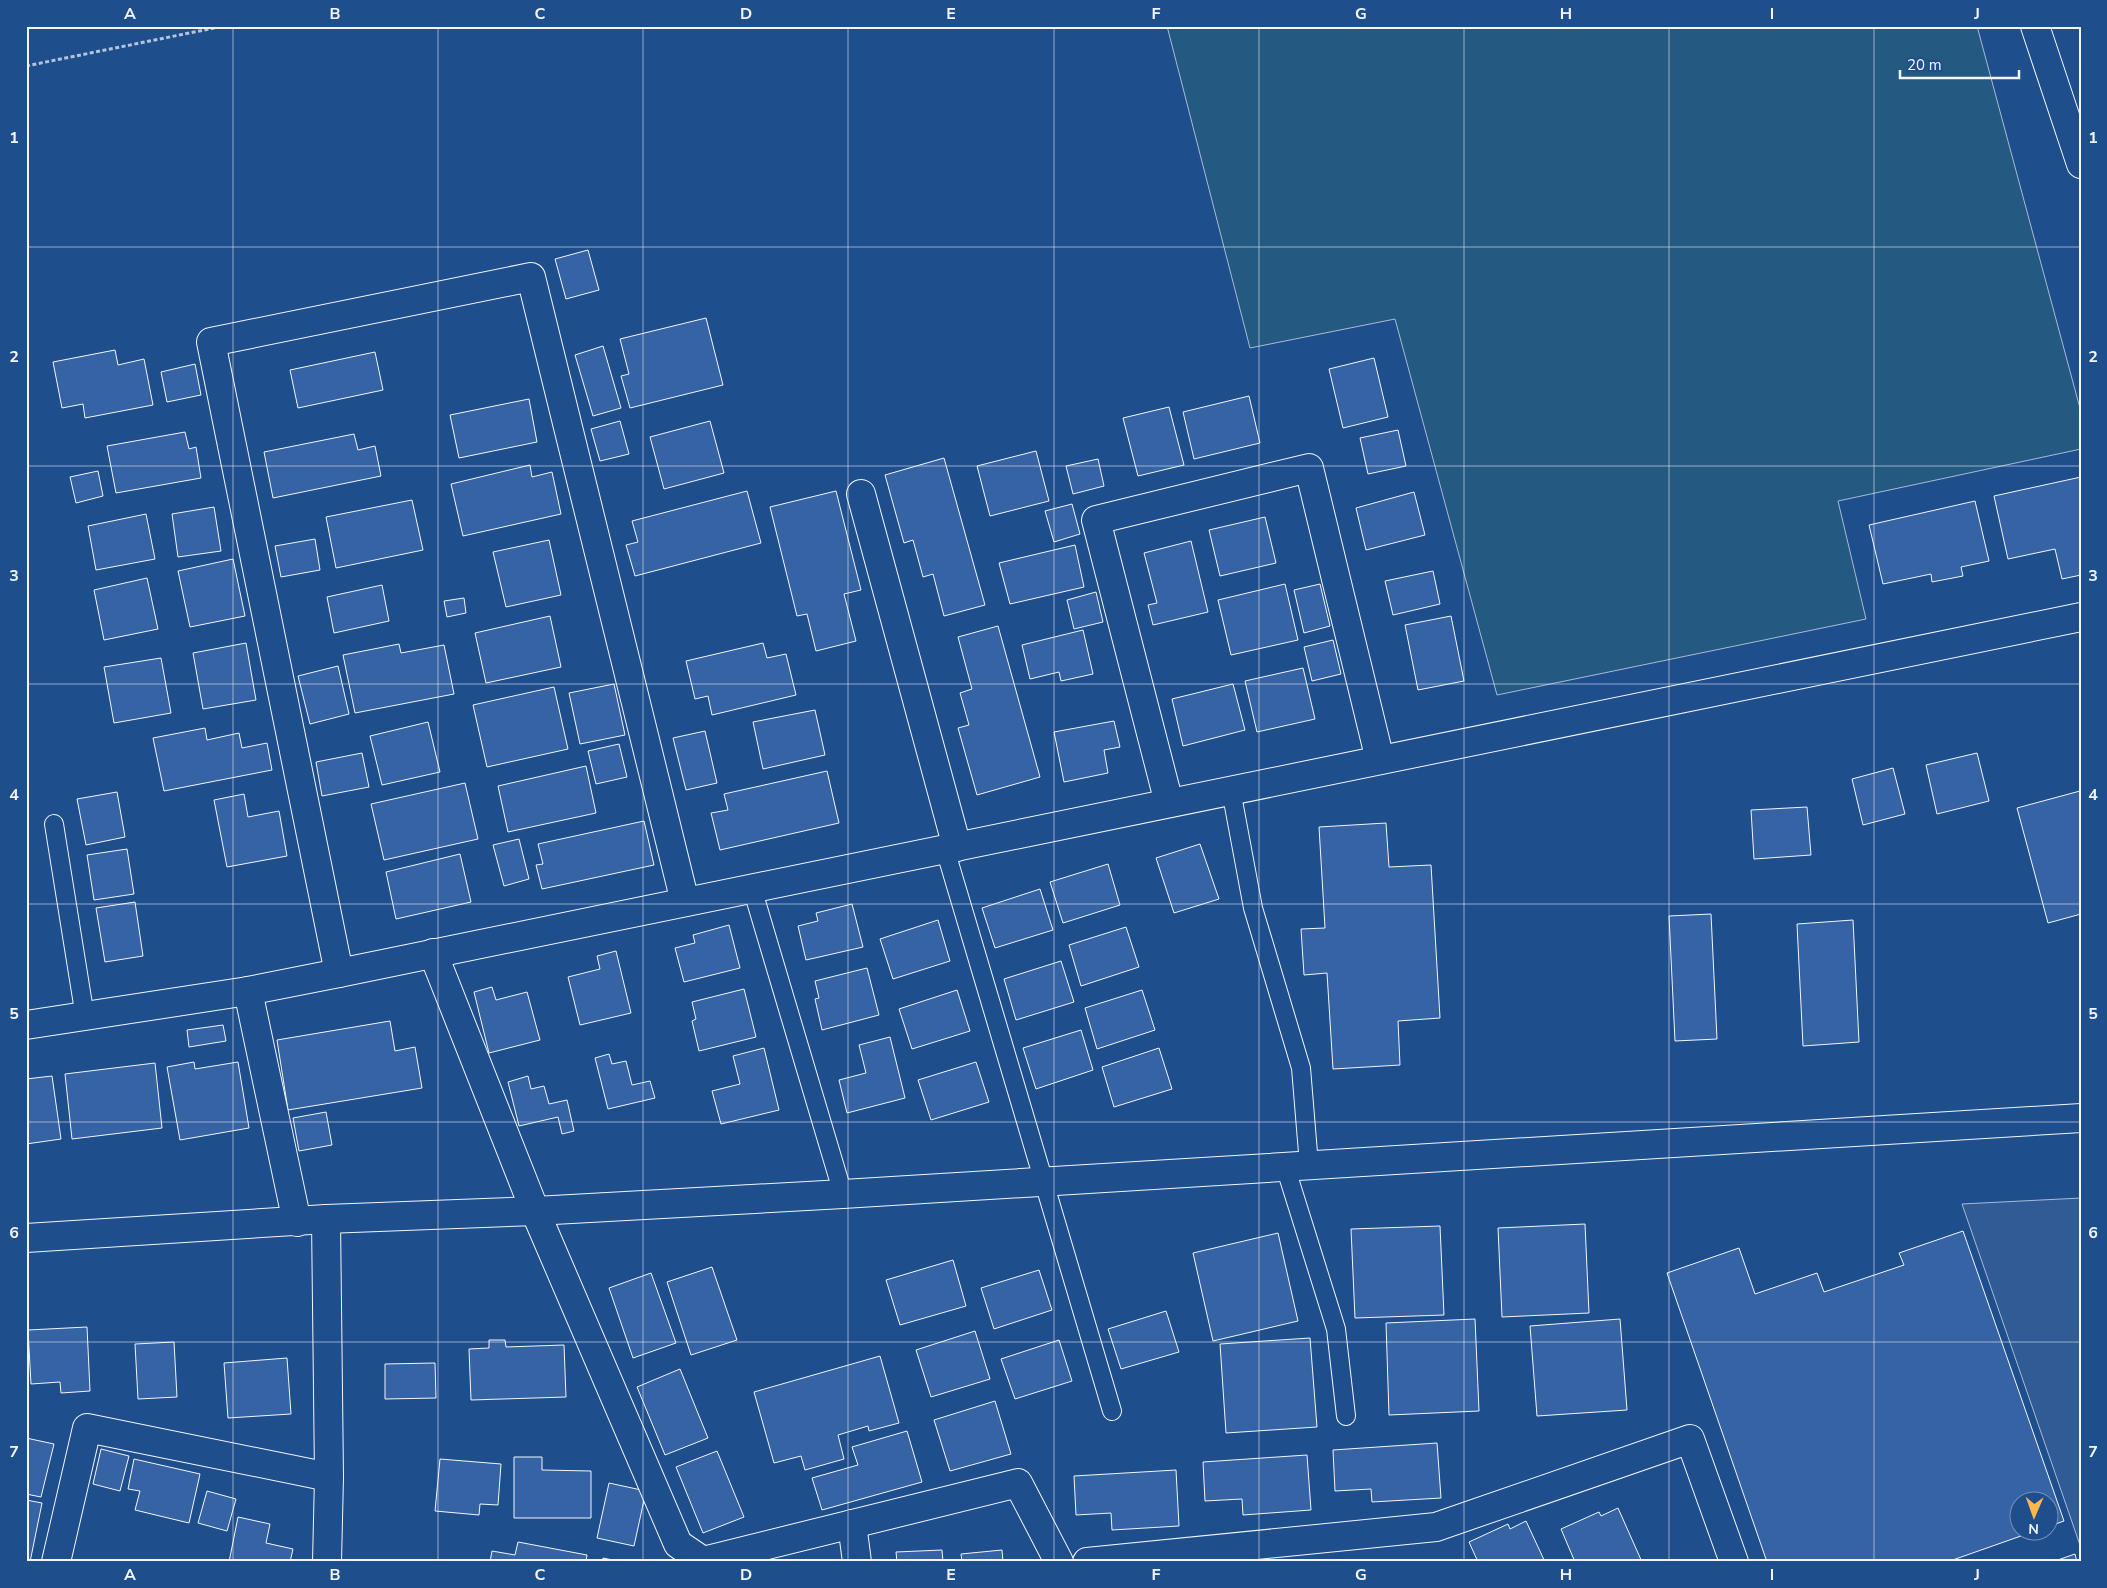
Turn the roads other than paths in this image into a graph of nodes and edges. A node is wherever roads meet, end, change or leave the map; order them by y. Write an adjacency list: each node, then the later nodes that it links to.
1 (2035, 26): 2 (street)
2 (2081, 164)
3 (861, 494): 9 (street)
4 (2081, 617): 5 (street)
5 (1380, 760): 6 (street); 7 (street)
6 (1231, 790): 7 (street); 18 (lane)
7 (1169, 803): 9 (street)
8 (54, 824): 15 (lane)
9 (951, 848): 10 (street); 19 (lane)
10 (752, 888): 11 (street); 20 (lane)
11 (685, 902): 12 (street); 13 (street)
12 (433, 953): 13 (street); 21 (street)
13 (339, 973): 14 (street)
14 (248, 991): 15 (street); 23 (street)
15 (85, 1017): 16 (street)
16 (26, 1025)
17 (2081, 1118): 18 (street)
18 (1297, 1166): 19 (street); 26 (lane)
19 (1042, 1182): 20 (street); 25 (lane)
20 (843, 1194): 21 (street)
21 (535, 1211): 22 (street); 28 (street)
22 (326, 1219): 23 (street); 27 (street)
23 (297, 1222): 24 (street)
24 (26, 1238)
25 (1112, 1412)
26 (1346, 1416)
27 (329, 1477): 29 (street); 30 (street)
28 (852, 1524): 31 (street); 32 (street)
29 (56, 1562)
30 (327, 1562)
31 (856, 1562)
32 (1059, 1562)
33 (1087, 1562): 34 (street)
34 (1734, 1562)

